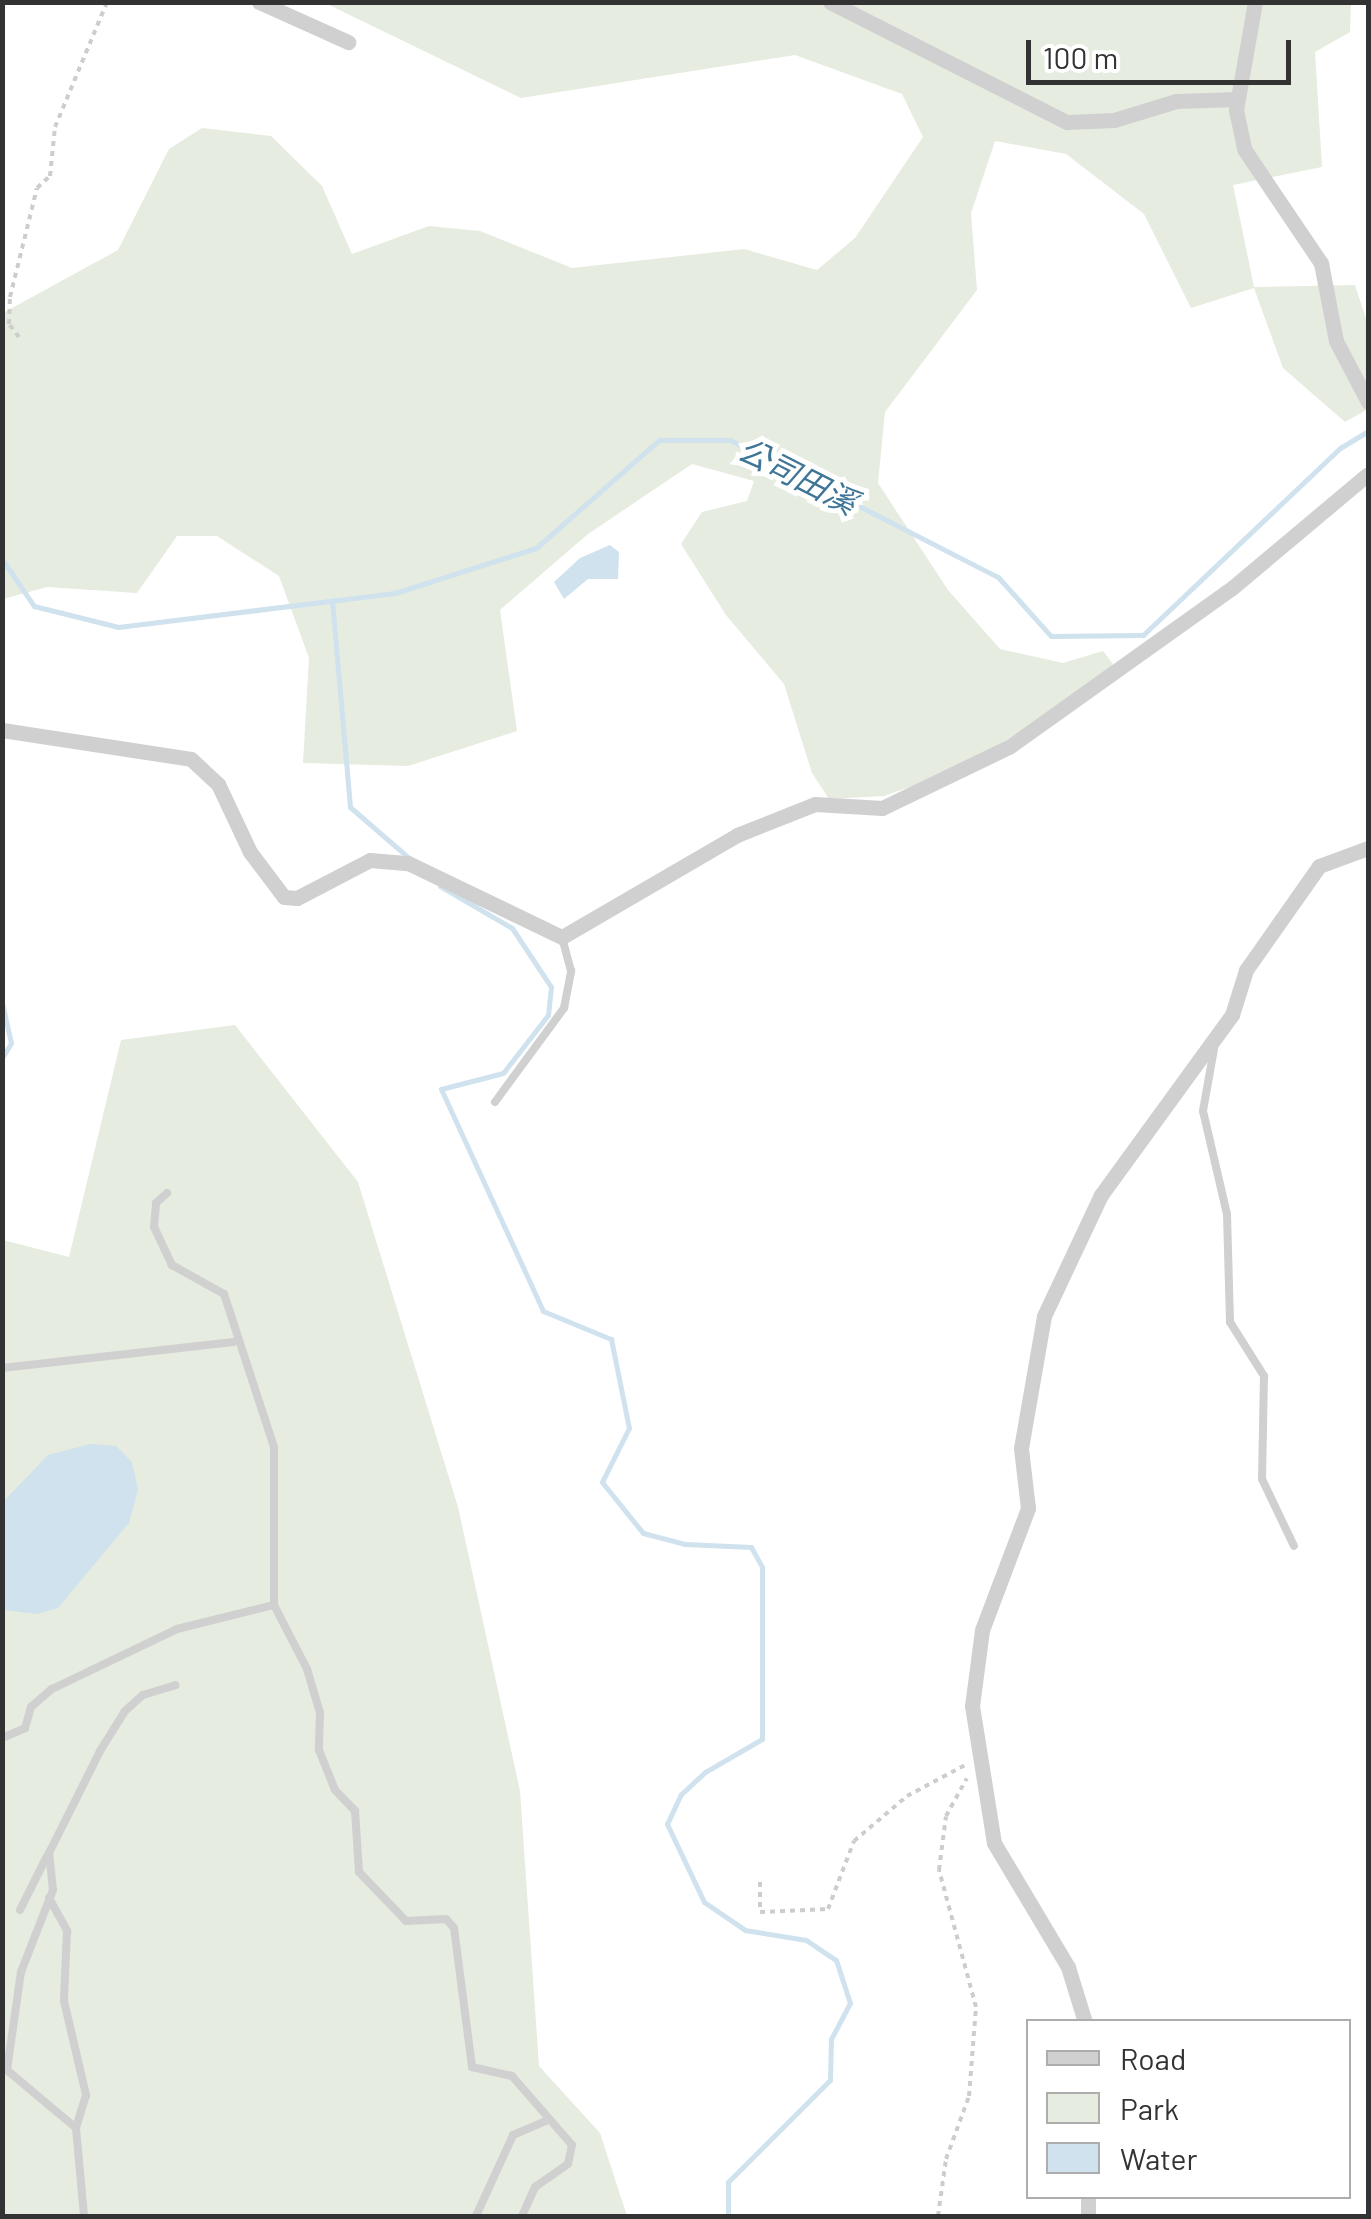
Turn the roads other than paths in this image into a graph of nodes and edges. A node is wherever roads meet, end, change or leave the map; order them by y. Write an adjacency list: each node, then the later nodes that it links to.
1 (258, 2): 4 (street)
2 (830, 2): 5 (street)
3 (1255, 2): 5 (street)
4 (348, 42)
5 (1237, 100): 6 (street)
6 (1368, 402)
7 (1368, 474): 10 (street)
8 (2, 730): 10 (street)
9 (1368, 848): 11 (street)
10 (562, 937): 12 (lane)
11 (1216, 1039): 16 (lane); 23 (street)
12 (495, 1102)
13 (167, 1193): 14 (lane)
14 (234, 1342): 15 (lane); 17 (lane)
15 (2, 1368)
16 (1294, 1546)
17 (274, 1604): 19 (lane); 25 (lane)
18 (176, 1685): 20 (lane)
19 (2, 1738)
20 (49, 1853): 21 (lane); 22 (lane)
21 (49, 1898): 24 (lane); 26 (lane)
22 (20, 1910)
23 (1084, 2019)
24 (5, 2071): 26 (lane)
25 (548, 2120): 28 (lane); 29 (lane)
26 (76, 2128): 27 (lane)
27 (84, 2216)
28 (476, 2216)
29 (522, 2216)

